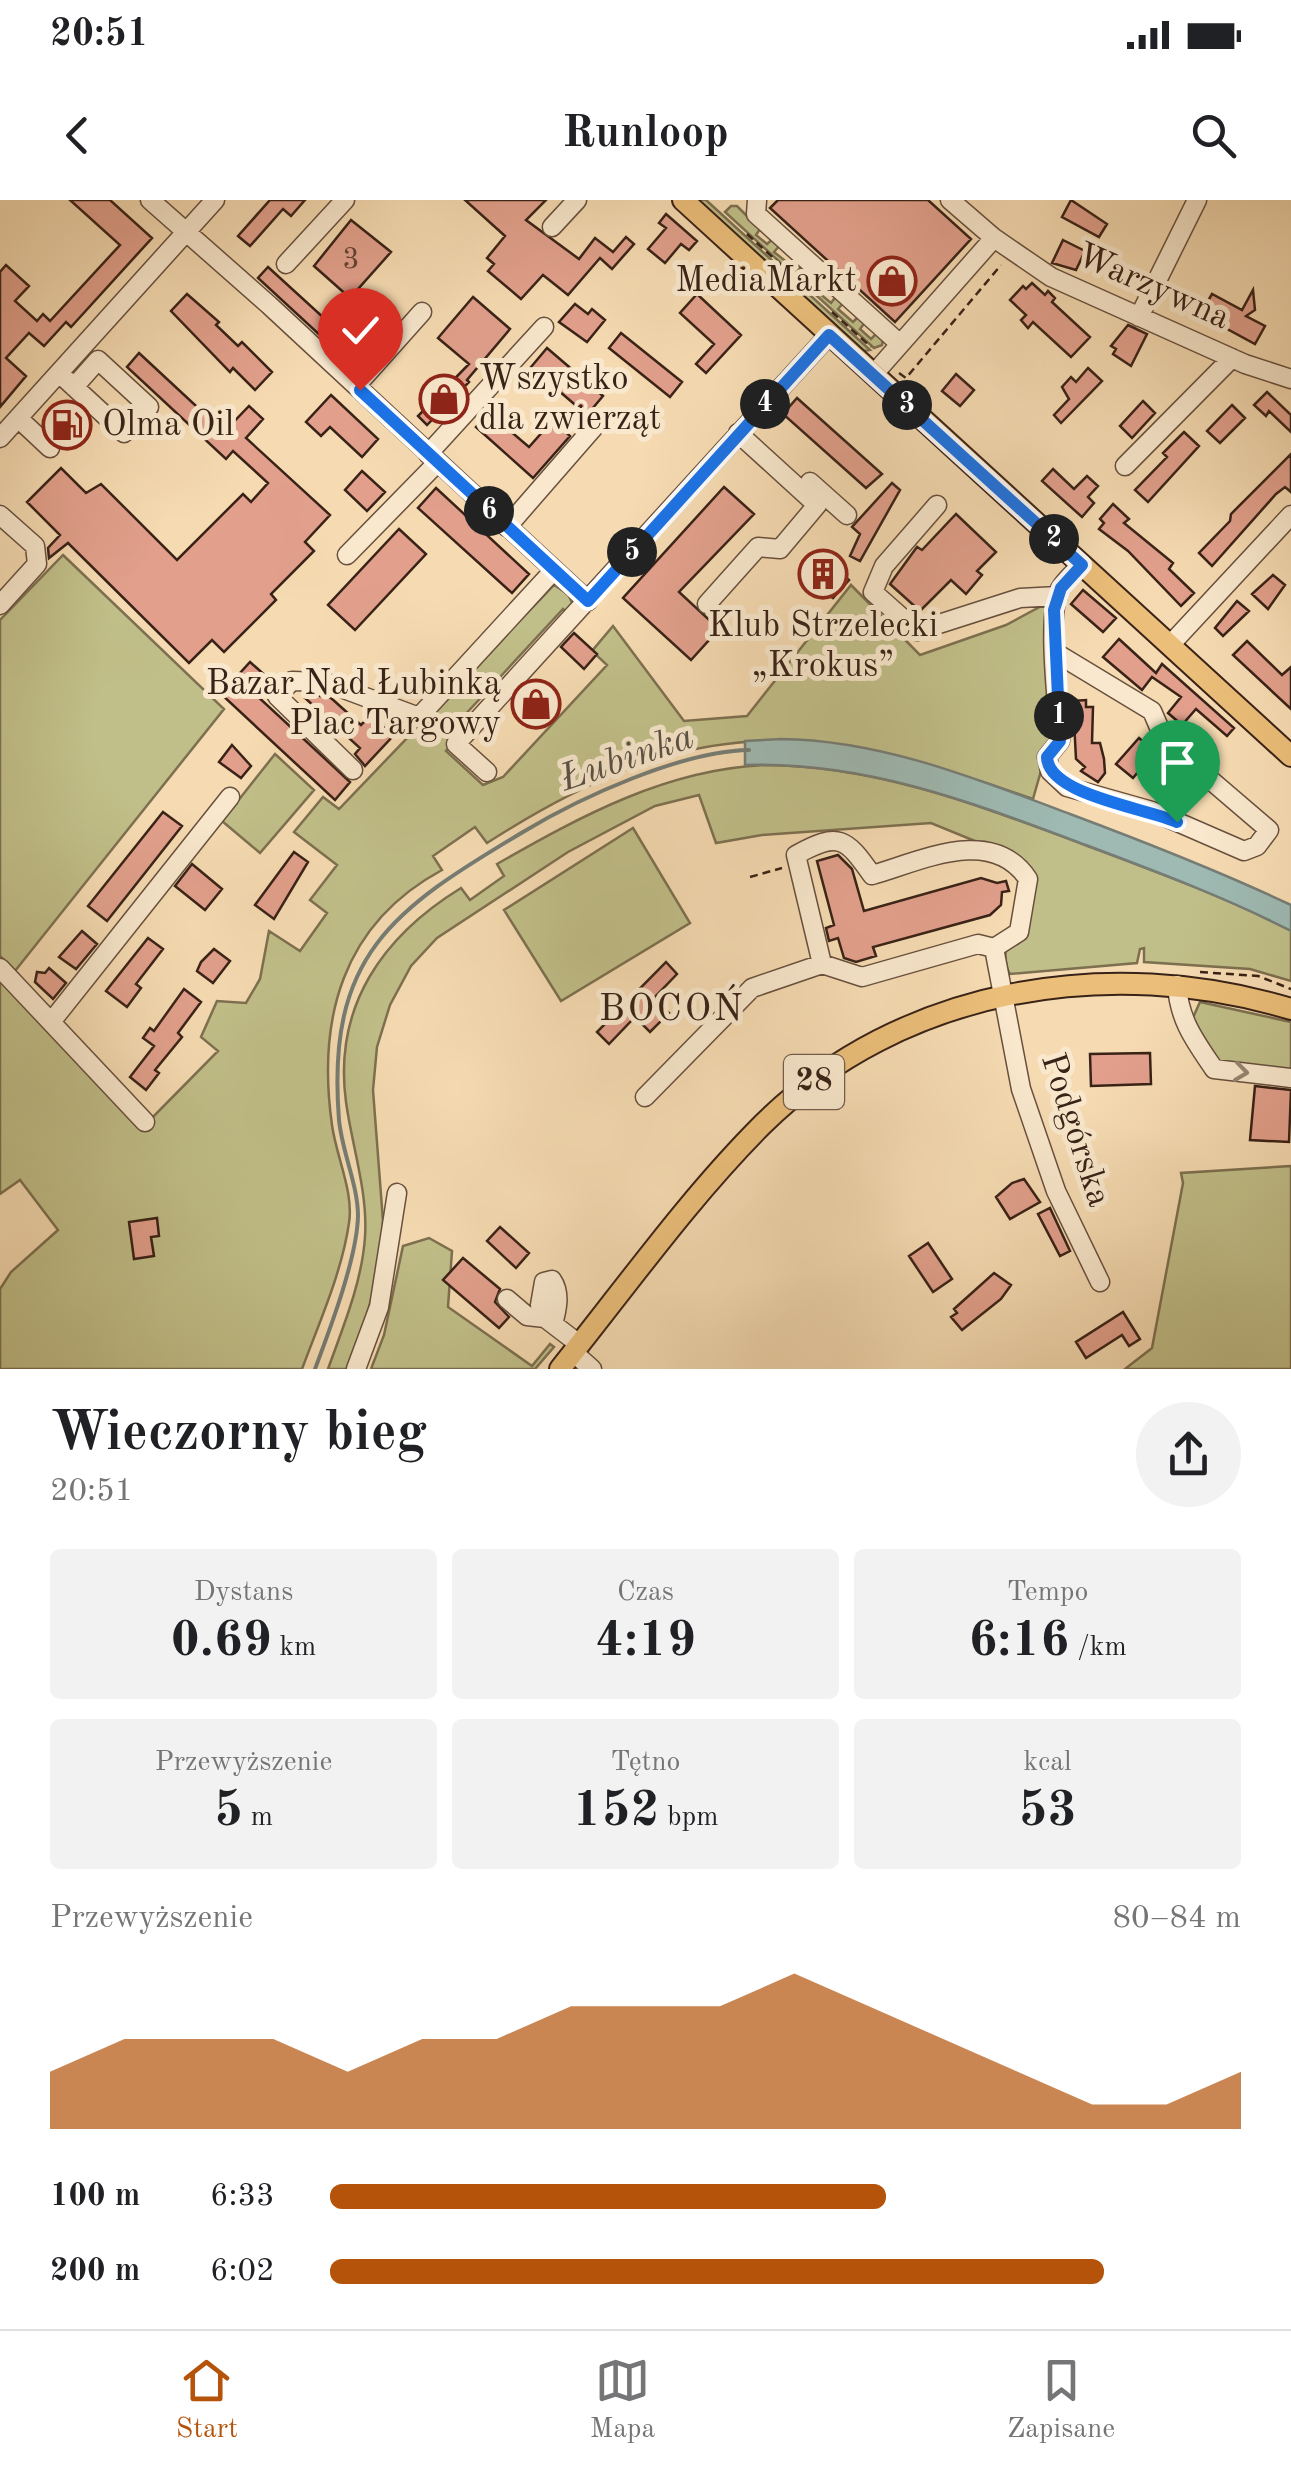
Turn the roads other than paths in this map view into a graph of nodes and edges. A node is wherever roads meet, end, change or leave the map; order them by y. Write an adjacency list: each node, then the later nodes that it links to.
1 (150, 200): 10 (street)
2 (215, 200): 10 (street)
3 (345, 200): 12 (street)
4 (577, 200): 9 (street)
5 (683, 200): 16 (main road)
6 (757, 200): 17 (street)
7 (950, 200): 11 (street, Warzywna)
8 (1197, 200): 14 (street)
9 (552, 227)
10 (186, 233): 19 (street); 22 (street)
11 (994, 238): 14 (street, Warzywna); 17 (street)
12 (286, 264)
13 (422, 312): 22 (street)
14 (1139, 316): 18 (street, Warzywna)
15 (544, 327): 29 (street)
16 (829, 335): 20 (main road); 26 (street)
17 (900, 344): 20 (street)
18 (1232, 358): 21 (street, Warzywna); 30 (street)
19 (59, 373): 23 (street); 24 (street)
20 (874, 375): 37 (main road)
21 (1291, 379)
22 (356, 386): 29 (street)
23 (74, 387)
24 (18, 418): 27 (street); 28 (street)
25 (594, 428): 35 (street)
26 (742, 429): 33 (street); 40 (street); 41 (street)
27 (0, 438)
28 (50, 448)
29 (432, 458): 35 (street); 36 (street)
30 (1125, 466)
31 (937, 505): 39 (street)
32 (0, 515): 42 (street)
33 (847, 515)
34 (1291, 515): 43 (street)
35 (507, 527): 38 (street)
36 (347, 555)
37 (1082, 565): 39 (street); 43 (main road)
38 (554, 570): 40 (street); 46 (street)
39 (1058, 596): 44 (street)
40 (588, 601): 47 (street)
41 (706, 604)
42 (0, 605)
43 (1170, 645): 45 (main road)
44 (1056, 653): 44 (street)
45 (1291, 756)
46 (353, 770)
47 (487, 772)
48 (230, 797): 55 (street)
49 (994, 948): 50 (street); 50 (street); 53 (street, Podgórska)
50 (822, 964): 57 (street)
51 (0, 968): 55 (street)
52 (1183, 978): 53 (main road, 28); 54 (main road, 28); 56 (street, one-way to 56)
53 (1004, 994): 60 (street, Podgórska); 62 (main road, 28)
54 (1291, 1009)
55 (51, 1022): 58 (street)
56 (1291, 1078)
57 (645, 1097)
58 (145, 1122)
59 (397, 1193): 63 (street)
60 (1100, 1282)
61 (506, 1300): 62 (street)
62 (571, 1355): 64 (street)
63 (356, 1369)
64 (592, 1369)

